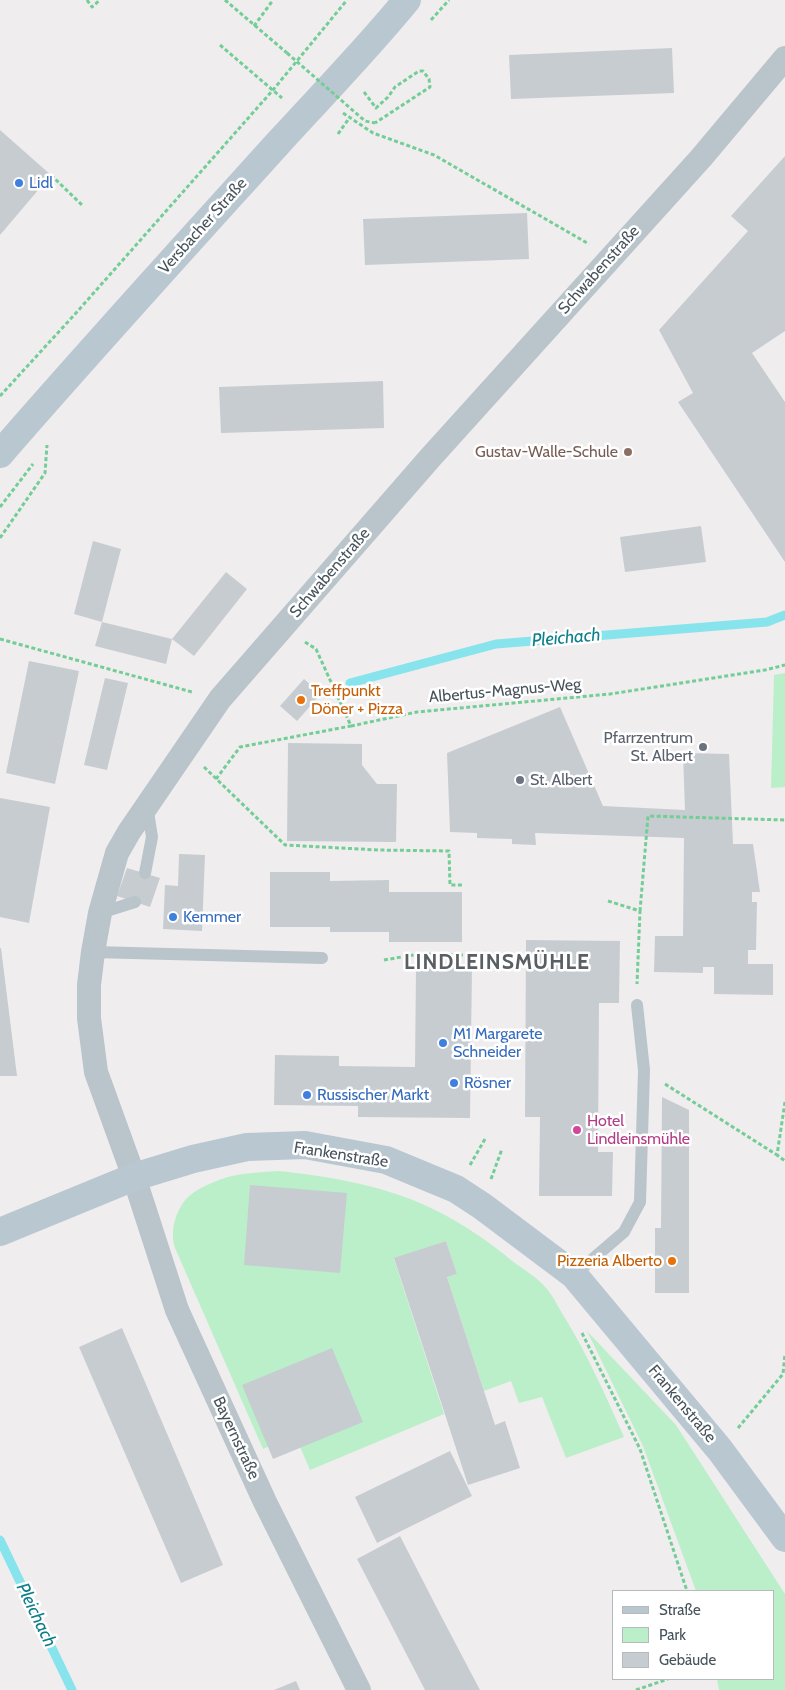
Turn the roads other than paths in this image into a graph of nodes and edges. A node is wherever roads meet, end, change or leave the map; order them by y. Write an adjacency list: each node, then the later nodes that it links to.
1 (407, 0): 3 (street, Versbacher Straße)
2 (785, 58): 4 (street, Schwabenstraße)
3 (0, 454)
4 (147, 806): 5 (lane); 7 (street, Schwabenstraße)
5 (145, 874)
6 (135, 902): 7 (lane)
7 (100, 913): 8 (street, Schwabenstraße)
8 (93, 952): 9 (lane); 11 (street, Schwabenstraße)
9 (322, 958)
10 (637, 1005): 13 (lane)
11 (134, 1177): 12 (street, Frankenstraße); 13 (street, Frankenstraße); 15 (street, Bayernstraße)
12 (0, 1232)
13 (574, 1275): 14 (street, Frankenstraße)
14 (785, 1538)
15 (359, 1690)

